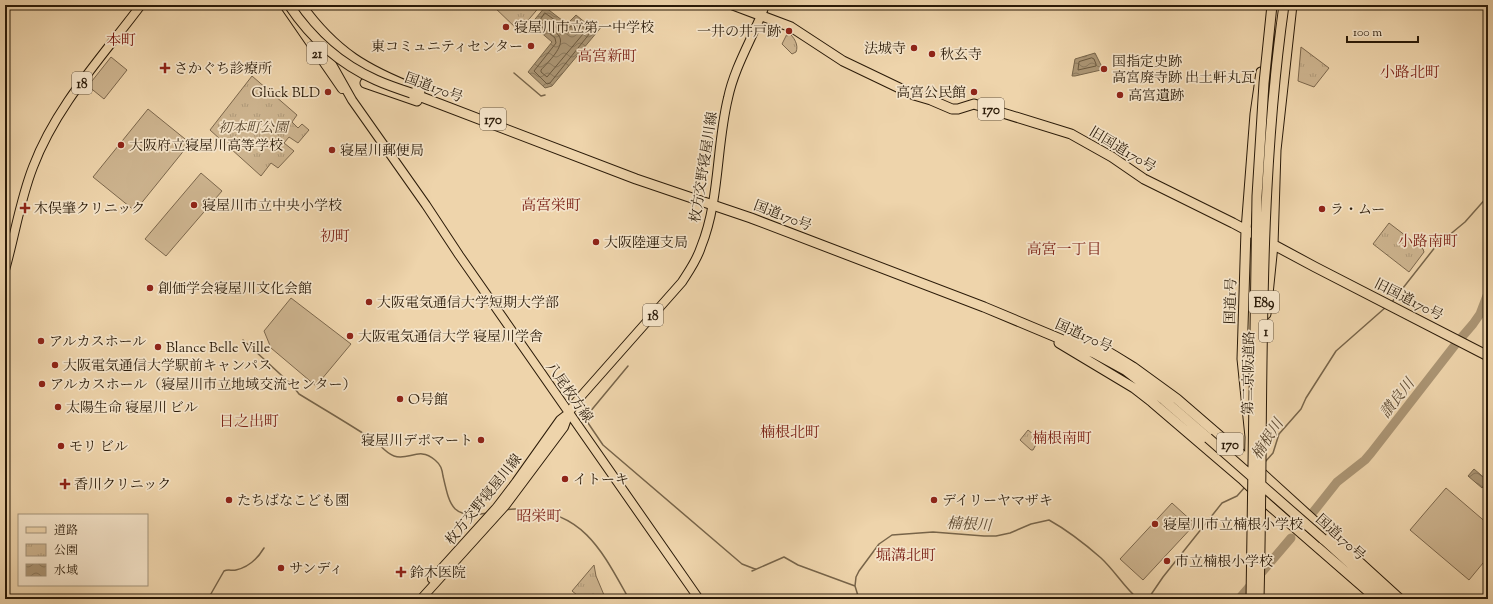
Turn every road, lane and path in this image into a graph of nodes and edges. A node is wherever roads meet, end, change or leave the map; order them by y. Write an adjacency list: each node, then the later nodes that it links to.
1 (141, 5): 18 (main road, 18)
2 (284, 5): 13 (main road, 八尾枚方線 / 21)
3 (289, 5): 14 (highway, 国道170号 / 170, bridge)
4 (297, 5): 13 (main road, 八尾枚方線 / 21)
5 (301, 5): 15 (highway, 国道170号 / 170)
6 (733, 5): 11 (highway, 旧国道170号 / 170)
7 (765, 5): 11 (main road, 枚方交野寝屋川線 / 18)
8 (1271, 5): 16 (highway, 国道1号 / 1); 30 (highway, 第二京阪道路 / E89, bridge)
9 (1284, 5): 31 (highway, 第二京阪道路 / E89, bridge)
10 (1292, 5): 17 (highway, 1)
11 (762, 15): 15 (main road, 枚方交野寝屋川線 / 18); 16 (highway, 旧国道170号 / 170)
12 (365, 83): 14 (highway)
13 (352, 100): 21 (main road, 八尾枚方線 / 21)
14 (545, 143): 15 (highway, 国道170号 / 170)
15 (709, 203): 19 (highway, 国道170号 / 170); 21 (main road, 枚方交野寝屋川線 / 18)
16 (1246, 230): 17 (highway, 旧国道170号 / 170); 22 (highway, 国道1号 / 1)
17 (1273, 245): 20 (highway, 旧国道170号 / 170); 23 (highway, 1)
18 (5, 270)
19 (1041, 331): 22 (highway, 170); 24 (highway, 170); 33 (highway, 国道170号 / 170, bridge)
20 (1488, 356)
21 (569, 413): 26 (main road, 枚方交野寝屋川線 / 18); 29 (main road, 八尾枚方線 / 21)
22 (1248, 462): 23 (highway, 170); 24 (highway, 国道1号 / 1)
23 (1261, 473): 25 (highway, 1); 34 (highway, 170)
24 (1249, 485): 25 (highway, 170); 30 (highway, 国道1号 / 1)
25 (1261, 498): 31 (highway, 1); 32 (highway, 170)
26 (497, 510): 27 (main road, 枚方交野寝屋川線 / 18); 28 (main road, 枚方交野寝屋川線 / 18)
27 (414, 599)
28 (421, 599)
29 (699, 599)
30 (1250, 599)
31 (1260, 599)
32 (1377, 599)
33 (1389, 599)
34 (1400, 599)

